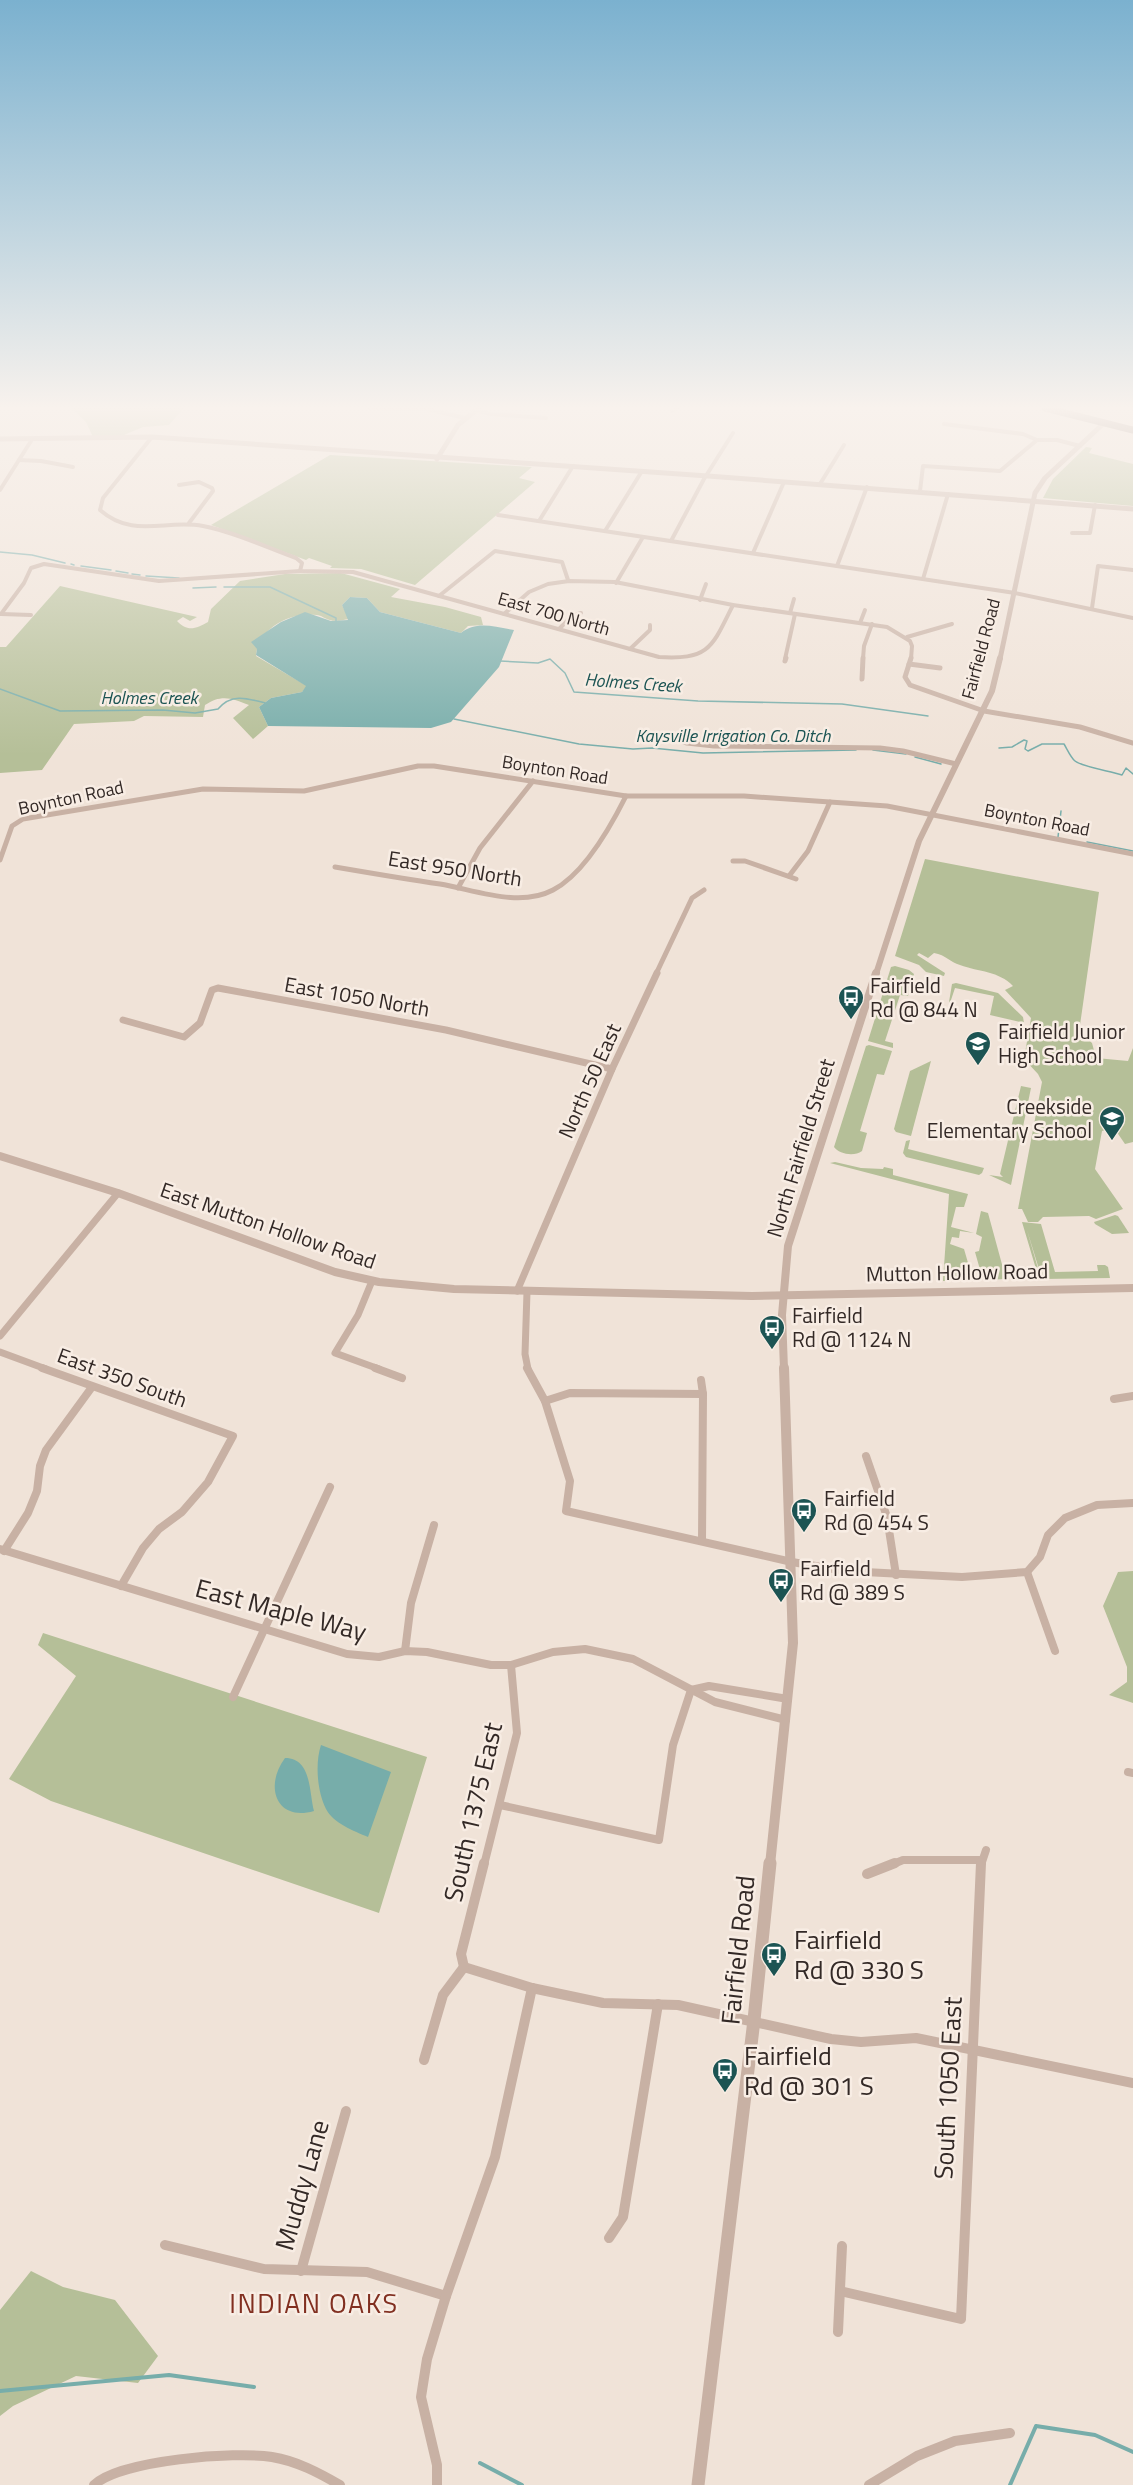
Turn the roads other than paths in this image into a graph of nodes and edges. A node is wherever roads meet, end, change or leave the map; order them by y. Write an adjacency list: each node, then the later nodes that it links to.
1 (120, 524): 2 (street)
2 (169, 524)
3 (194, 524): 19 (street)
4 (559, 524): 12 (street)
5 (609, 524): 12 (street)
6 (680, 524): 15 (street)
7 (766, 524): 16 (street)
8 (853, 524): 17 (street)
9 (939, 524): 20 (street)
10 (1029, 524): 24 (street, Fairfield Road)
11 (1092, 524): 13 (street)
12 (605, 531): 14 (street)
13 (1072, 533)
14 (643, 537): 15 (street); 22 (street)
15 (671, 541): 16 (street)
16 (753, 553): 17 (street)
17 (837, 566): 20 (street)
18 (1133, 570): 29 (street)
19 (300, 571): 25 (street, East 700 North); 32 (street, East 700 North)
20 (923, 579): 24 (street)
21 (568, 580): 22 (street); 25 (street); 33 (street)
22 (616, 584): 27 (street)
23 (706, 584): 27 (street)
24 (1015, 593): 29 (street); 48 (street, Fairfield Road)
25 (439, 596): 33 (street, East 700 North)
26 (794, 599): 34 (street)
27 (700, 600): 28 (street)
28 (733, 605): 34 (street); 43 (street, East 700 North)
29 (1092, 608): 36 (street)
30 (865, 610): 37 (street)
31 (581, 613): 41 (street)
32 (1, 614): 35 (street)
33 (504, 614): 41 (street, East 700 North)
34 (793, 614): 37 (street); 44 (street)
35 (31, 615)
36 (1132, 618)
37 (860, 622): 38 (street)
38 (872, 624): 42 (street); 47 (street)
39 (952, 624): 42 (street)
40 (650, 625): 43 (street)
41 (559, 629): 43 (street, East 700 North)
42 (907, 637): 45 (street)
43 (630, 649)
44 (785, 661)
45 (909, 664): 46 (street); 48 (street)
46 (940, 668)
47 (862, 679)
48 (984, 711): 50 (street); 51 (street, Fairfield Road)
49 (671, 738): 51 (street)
50 (1133, 743)
51 (956, 764): 55 (street, North Fairfield Street)
52 (534, 781): 53 (street, Boynton Road); 57 (street, Boynton Road); 62 (street)
53 (626, 796): 54 (street, Boynton Road); 62 (street, East 950 North)
54 (830, 802): 55 (street, Boynton Road); 60 (street)
55 (930, 813): 56 (street, Boynton Road); 72 (street, North Fairfield Street)
56 (1133, 854)
57 (0, 860)
58 (732, 861): 60 (street)
59 (335, 867): 62 (street, East 950 North)
60 (789, 876): 61 (street)
61 (796, 879)
62 (458, 888)
63 (704, 890): 65 (street, North 50 East)
64 (123, 1020): 65 (street, East 1050 North)
65 (612, 1069): 70 (street, North 50 East)
66 (0, 1156): 67 (street, East Mutton Hollow Road)
67 (118, 1193): 68 (street, East Mutton Hollow Road); 73 (street)
68 (372, 1281): 70 (street, East Mutton Hollow Road); 75 (street)
69 (1133, 1288): 72 (street, Mutton Hollow Road)
70 (517, 1291): 71 (street, East Mutton Hollow Road)
71 (527, 1292): 72 (street, East Mutton Hollow Road); 81 (street)
72 (783, 1295): 88 (street, North Fairfield Street)
73 (0, 1336)
74 (0, 1352): 77 (street, East 350 South)
75 (402, 1378)
76 (701, 1380): 78 (street)
77 (92, 1388): 87 (street); 91 (street, East 350 South)
78 (703, 1394): 81 (street); 86 (street)
79 (1133, 1396): 80 (street)
80 (1114, 1399)
81 (544, 1401): 86 (street)
82 (866, 1456): 90 (street)
83 (330, 1487): 92 (street)
84 (1133, 1503): 89 (street)
85 (434, 1525): 93 (street)
86 (702, 1541): 88 (street)
87 (2, 1550): 91 (street, East Maple Way)
88 (792, 1562): 90 (street); 98 (street, Fairfield Road)
89 (1027, 1572): 90 (street); 94 (street)
90 (896, 1575)
91 (121, 1586): 92 (street, East Maple Way)
92 (265, 1629): 93 (street, East Maple Way); 97 (street)
93 (405, 1651): 95 (street, East Maple Way)
94 (1055, 1651)
95 (511, 1665): 96 (street, East Maple Way); 100 (street, South 1375 East)
96 (691, 1690): 98 (street); 99 (street, East Maple Way); 100 (street)
97 (233, 1697)
98 (788, 1699): 99 (street, Fairfield Road)
99 (786, 1719): 105 (street, Fairfield Road)
100 (500, 1805): 102 (street, South 1375 East)
101 (867, 1874): 106 (street, South 1050 East)
102 (464, 1967): 103 (street); 107 (street)
103 (532, 1988): 104 (street); 115 (street)
104 (658, 2004): 105 (street); 110 (street)
105 (754, 2020): 106 (street); 121 (street, Fairfield Road)
106 (973, 2049): 108 (street); 114 (street, South 1050 East)
107 (424, 2060)
108 (1133, 2083)
109 (346, 2111): 113 (street, Muddy Lane)
110 (609, 2238)
111 (165, 2246): 113 (street)
112 (842, 2246): 114 (street)
113 (301, 2271): 115 (street)
114 (840, 2291): 116 (street)
115 (446, 2296): 120 (street)
116 (838, 2332)
117 (1010, 2433): 122 (street)
118 (94, 2485): 119 (street)
119 (340, 2485)
120 (437, 2485)
121 (698, 2485)
122 (869, 2485)

